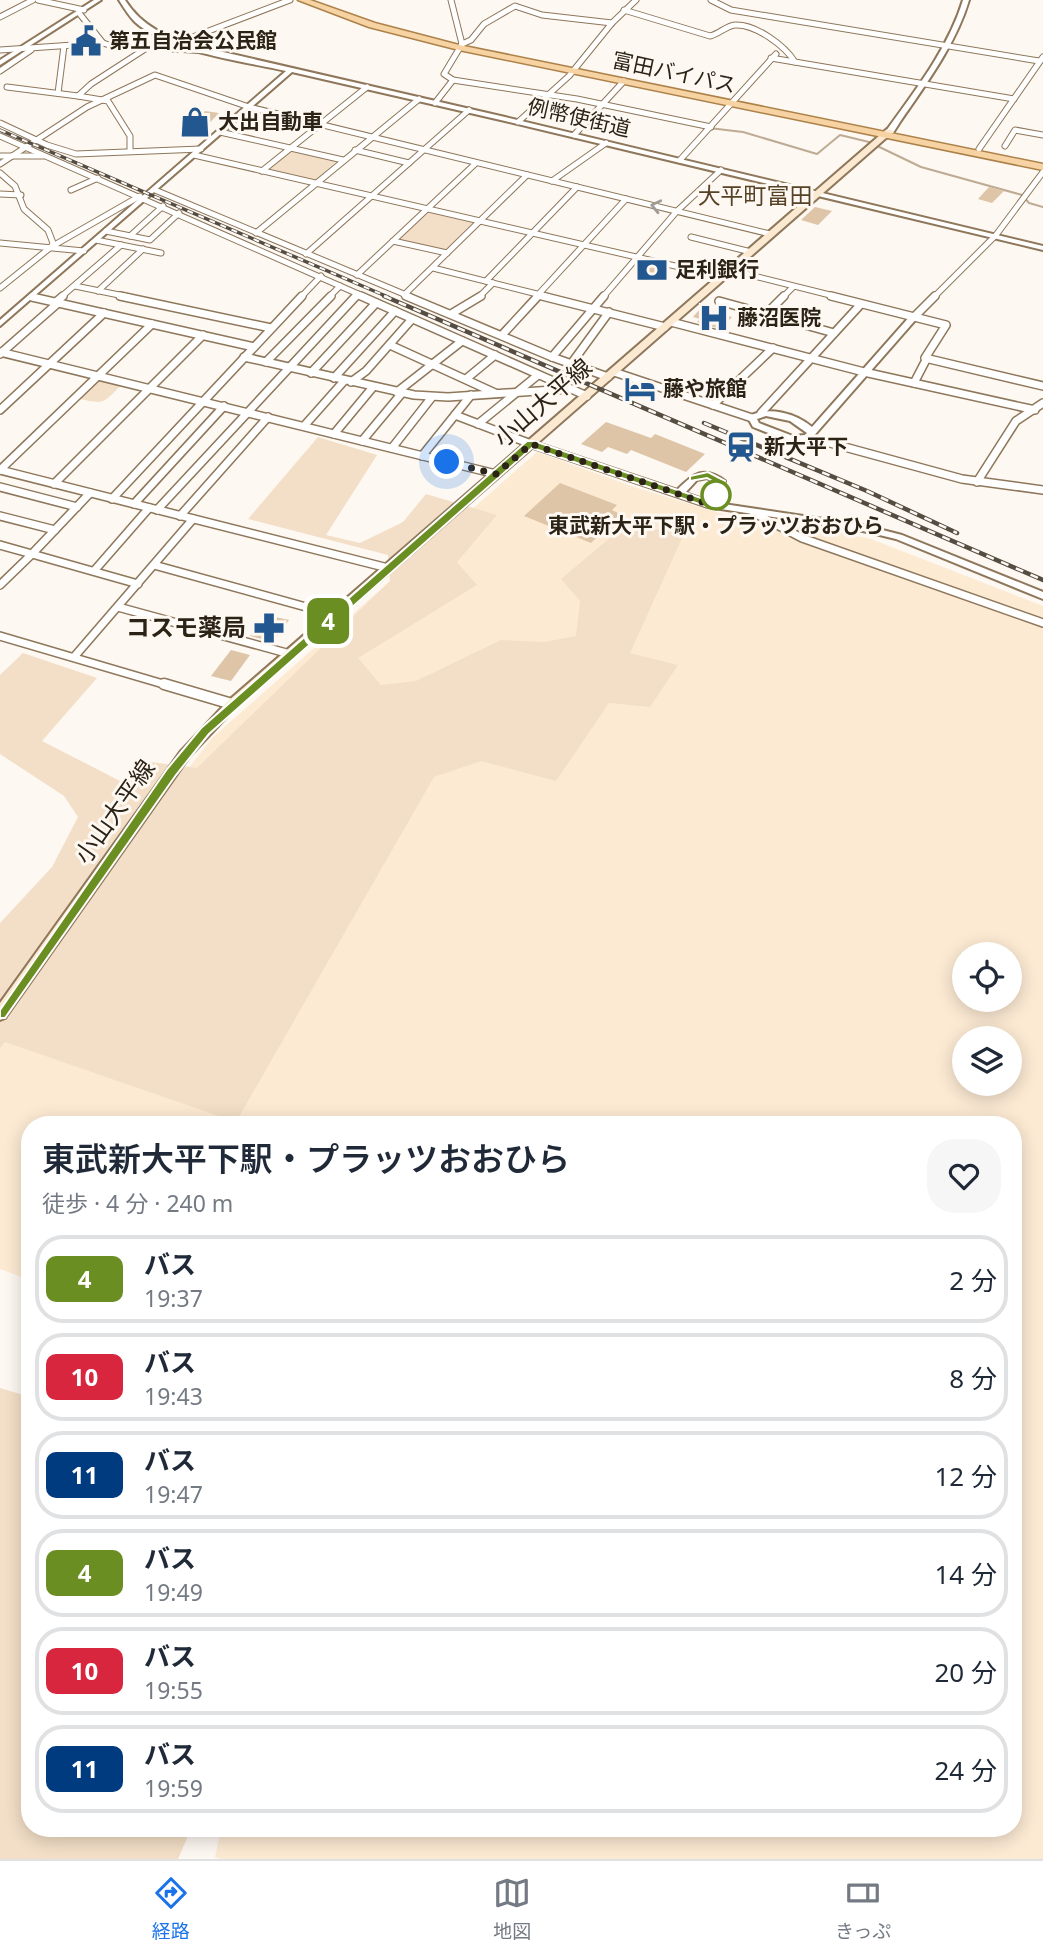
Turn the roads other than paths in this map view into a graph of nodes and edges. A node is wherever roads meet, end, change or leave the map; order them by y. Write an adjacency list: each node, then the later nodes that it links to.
1 (36, 0): 12 (street); 13 (street)
2 (98, 0): 12 (street)
3 (122, 0): 16 (street, 例幣使街道)
4 (290, 0): 16 (street)
5 (302, 0): 18 (main road, 富田バイパス)
6 (314, 0): 18 (main road, 富田バイパス)
7 (451, 0): 18 (street)
8 (636, 0): 11 (street)
9 (711, 0): 17 (street)
10 (966, 0): 17 (street)
11 (624, 10): 14 (street); 20 (street)
12 (82, 12): 15 (street); 22 (street)
13 (0, 18)
14 (612, 23): 18 (street); 33 (street)
15 (103, 43): 19 (street); 23 (street)
16 (177, 43): 26 (street, 例幣使街道)
17 (944, 44): 29 (street); 37 (street)
18 (460, 45): 33 (main road, 富田バイパス); 35 (street)
19 (64, 46): 21 (street); 40 (street)
20 (782, 47): 28 (street); 30 (street)
21 (34, 48): 22 (street); 34 (street)
22 (23, 49): 25 (street); 31 (street)
23 (145, 49): 26 (street); 42 (street)
24 (0, 50): 25 (street)
25 (12, 50): 27 (street)
26 (207, 51): 32 (street, 例幣使街道)
27 (0, 57)
28 (771, 58): 30 (street); 46 (street)
29 (1041, 59): 45 (street)
30 (794, 62): 37 (street)
31 (0, 63)
32 (291, 69): 39 (street, 例幣使街道); 49 (street)
33 (575, 69): 36 (main road, 富田バイパス); 41 (street); 46 (main road, 富田バイパス)
34 (0, 71)
35 (453, 80): 41 (street); 47 (street)
36 (624, 81): 46 (main road, 富田バイパス); 48 (street)
37 (922, 84): 45 (street); 56 (street)
38 (8, 87): 40 (street)
39 (367, 87): 44 (street, 例幣使街道); 53 (street)
40 (58, 93): 42 (street)
41 (548, 94): 48 (street); 51 (street)
42 (78, 96): 43 (street)
43 (104, 99): 49 (street); 61 (street); 69 (street)
44 (419, 99): 47 (street, 例幣使街道); 60 (street)
45 (1014, 99): 66 (street)
46 (733, 101): 54 (street); 56 (main road, 富田バイパス)
47 (435, 103): 50 (street, 例幣使街道)
48 (602, 105): 54 (street); 57 (street)
49 (249, 107): 53 (street); 55 (street)
50 (469, 110): 51 (street, 例幣使街道); 68 (street)
51 (518, 122): 57 (street, 例幣使街道)
52 (0, 123): 61 (street)
53 (320, 125): 60 (street); 65 (street)
54 (711, 127): 75 (street)
55 (220, 132): 65 (street); 70 (street)
56 (888, 133): 66 (main road, 富田バイパス); 79 (main road, 富田バイパス); 90 (main road, 小山大平線)
57 (573, 135): 62 (street, 例幣使街道)
58 (1043, 135): 63 (street)
59 (0, 136): 64 (street)
60 (371, 137): 67 (street); 68 (street)
61 (37, 140): 64 (street); 69 (street)
62 (606, 143): 75 (street, 例幣使街道); 85 (street)
63 (1005, 146)
64 (26, 147): 72 (street); 73 (street)
65 (290, 148): 74 (street); 81 (street)
66 (979, 149): 79 (main road, 富田バイパス)
67 (355, 150): 74 (street); 76 (street)
68 (424, 150): 76 (street); 77 (street)
69 (131, 151): 70 (street)
70 (198, 152): 81 (street); 89 (street)
71 (0, 156): 72 (street)
72 (12, 156): 73 (street); 78 (street)
73 (47, 156): 84 (street)
74 (343, 160): 86 (street)
75 (680, 160): 80 (street, 例幣使街道)
76 (409, 163): 93 (street)
77 (476, 163): 83 (street); 97 (street)
78 (0, 164)
79 (1043, 167): 105 (street)
80 (721, 170): 90 (street, 例幣使街道); 98 (street)
81 (262, 171): 86 (street)
82 (0, 173): 92 (street)
83 (527, 175): 85 (street); 100 (street)
84 (98, 178): 88 (street); 94 (street)
85 (552, 181): 87 (street)
86 (317, 183): 93 (street); 102 (street)
87 (577, 187): 95 (street); 103 (street)
88 (71, 190)
89 (155, 190): 94 (street); 102 (street)
90 (821, 193): 104 (main road, 小山大平線); 105 (street, 例幣使街道)
91 (0, 194): 92 (street)
92 (21, 195): 113 (street)
93 (372, 196): 97 (street); 120 (street)
94 (143, 197): 96 (street); 101 (street); 113 (street)
95 (626, 199): 98 (street, one-way to 95); 111 (street)
96 (163, 206): 99 (street); 106 (street)
97 (427, 209): 100 (street); 109 (street)
98 (677, 211): 104 (street); 121 (street)
99 (179, 213): 106 (street); 125 (street)
100 (480, 220): 103 (street); 119 (street)
101 (106, 231): 106 (street); 108 (street)
102 (256, 233): 120 (street)
103 (532, 233): 111 (street); 126 (street)
104 (770, 234): 117 (main road, 小山大平線)
105 (996, 235): 114 (street, 例幣使街道); 146 (street)
106 (130, 236)
107 (691, 237): 117 (street)
108 (96, 240): 112 (street); 116 (street)
109 (393, 241): 119 (street); 124 (street)
110 (0, 243): 113 (street)
111 (584, 244): 121 (street); 133 (street)
112 (121, 245): 115 (street); 127 (street)
113 (51, 247): 116 (street); 130 (street)
114 (1043, 248)
115 (144, 249): 118 (street); 131 (street)
116 (84, 251): 135 (street)
117 (751, 251): 123 (main road, 小山大平線)
118 (161, 253)
119 (447, 253): 122 (street)
120 (306, 254): 124 (street)
121 (638, 257): 123 (street); 140 (street)
122 (433, 268): 126 (street); 134 (street)
123 (726, 274): 129 (street); 150 (main road, 小山大平線)
124 (357, 275): 134 (street)
125 (321, 276): 128 (street); 151 (street)
126 (489, 282): 133 (street); 144 (street)
127 (75, 286): 131 (street); 137 (street)
128 (341, 286): 132 (street); 165 (street)
129 (793, 287): 139 (street); 145 (street)
130 (0, 288)
131 (98, 291): 151 (street)
132 (358, 294): 138 (street); 169 (street)
133 (539, 294): 140 (street); 154 (street)
134 (404, 295): 144 (street)
135 (32, 297): 137 (street); 148 (street)
136 (719, 301): 145 (street)
137 (57, 303): 143 (street); 159 (street)
138 (376, 303): 141 (street); 171 (street)
139 (861, 304): 146 (street); 152 (street)
140 (593, 309): 142 (street); 162 (street)
141 (395, 311): 147 (street); 175 (street)
142 (609, 312): 150 (street); 168 (street)
143 (104, 313): 149 (street); 167 (street)
144 (451, 314): 154 (street)
145 (766, 314): 152 (street)
146 (914, 317): 164 (street); 170 (street)
147 (412, 318): 155 (street); 156 (street)
148 (0, 324)
149 (152, 324): 153 (street); 174 (street)
150 (668, 324): 158 (street); 172 (main road, 小山大平線)
151 (271, 328): 157 (street)
152 (834, 334): 163 (street)
153 (202, 335): 157 (street); 181 (street)
154 (502, 335): 162 (street)
155 (462, 341): 160 (street); 166 (street)
156 (390, 345): 166 (street); 177 (street)
157 (254, 346): 161 (street)
158 (773, 348): 163 (street); 191 (street)
159 (0, 353): 167 (street)
160 (495, 355): 173 (street); 176 (street)
161 (244, 357): 165 (street); 189 (street)
162 (552, 357): 168 (street)
163 (811, 358): 170 (street); 197 (street)
164 (927, 358): 178 (street); 179 (street)
165 (266, 362): 169 (street)
166 (433, 363): 176 (street); 183 (street)
167 (50, 364): 174 (street); 193 (street)
168 (571, 364): 172 (street)
169 (289, 368): 171 (street); 195 (street)
170 (864, 372): 178 (street); 199 (street)
171 (311, 373): 175 (street)
172 (611, 374): 187 (main road, 小山大平線); 191 (street)
173 (538, 375): 182 (street); 185 (street)
174 (99, 376): 181 (street); 211 (street)
175 (334, 378): 177 (street)
176 (466, 379): 184 (street)
177 (348, 382): 180 (street); 202 (street)
178 (914, 383): 194 (street)
179 (1043, 386)
180 (373, 387): 183 (street); 203 (street)
181 (150, 388): 189 (street); 211 (street)
182 (571, 389): 185 (street); 187 (street)
183 (400, 393): 188 (street); 205 (street)
184 (496, 393): 185 (street); 186 (street)
185 (516, 393): 200 (street)
186 (471, 395): 188 (street); 196 (street)
187 (587, 396): 206 (main road, 小山大平線)
188 (432, 397): 207 (street)
189 (203, 401): 192 (street); 216 (street)
190 (1043, 404): 194 (street)
191 (713, 405): 197 (street)
192 (225, 406): 195 (street); 217 (street)
193 (0, 410)
194 (1035, 410): 210 (street)
195 (247, 411): 198 (street); 220 (street)
196 (455, 415): 200 (street); 208 (street)
197 (757, 416): 201 (street); 204 (street)
198 (268, 417): 202 (street); 223 (street)
199 (820, 423): 201 (street); 204 (street)
200 (478, 424): 206 (street)
201 (806, 425): 204 (street)
202 (304, 426): 203 (street)
203 (334, 434): 205 (street)
204 (810, 435): 210 (street)
205 (362, 441): 207 (street)
206 (531, 444): 209 (main road, 小山大平線); 215 (street)
207 (392, 448): 208 (street)
208 (422, 456): 209 (street)
209 (496, 474): 229 (main road, 小山大平線)
210 (977, 482): 213 (street)
211 (54, 484): 214 (street)
212 (0, 487): 219 (street)
213 (1043, 490)
214 (90, 493): 216 (street); 219 (street)
215 (679, 494): 218 (street); 218 (street)
216 (112, 499): 217 (street)
217 (134, 504): 220 (street)
218 (711, 505): 221 (street)
219 (77, 507): 225 (street)
220 (153, 509): 223 (street); 230 (street)
221 (754, 513): 233 (street); 236 (street)
222 (0, 516): 225 (street)
223 (180, 516): 224 (street)
224 (193, 519): 228 (street); 229 (street)
225 (55, 530): 227 (street)
226 (0, 545): 227 (street)
227 (32, 554): 230 (street); 232 (street)
228 (154, 565): 231 (street); 235 (street)
229 (388, 568): 235 (main road, 小山大平線)
230 (94, 571): 231 (street)
231 (138, 584): 234 (street)
232 (0, 585)
233 (1043, 596)
234 (118, 607): 238 (street); 239 (street)
235 (335, 615): 238 (main road, 小山大平線)
236 (1043, 623)
237 (0, 636): 239 (street)
238 (289, 654): 240 (main road, 小山大平線)
239 (74, 657): 240 (street)
240 (232, 704): 241 (main road, 小山大平線)
241 (0, 1014)

